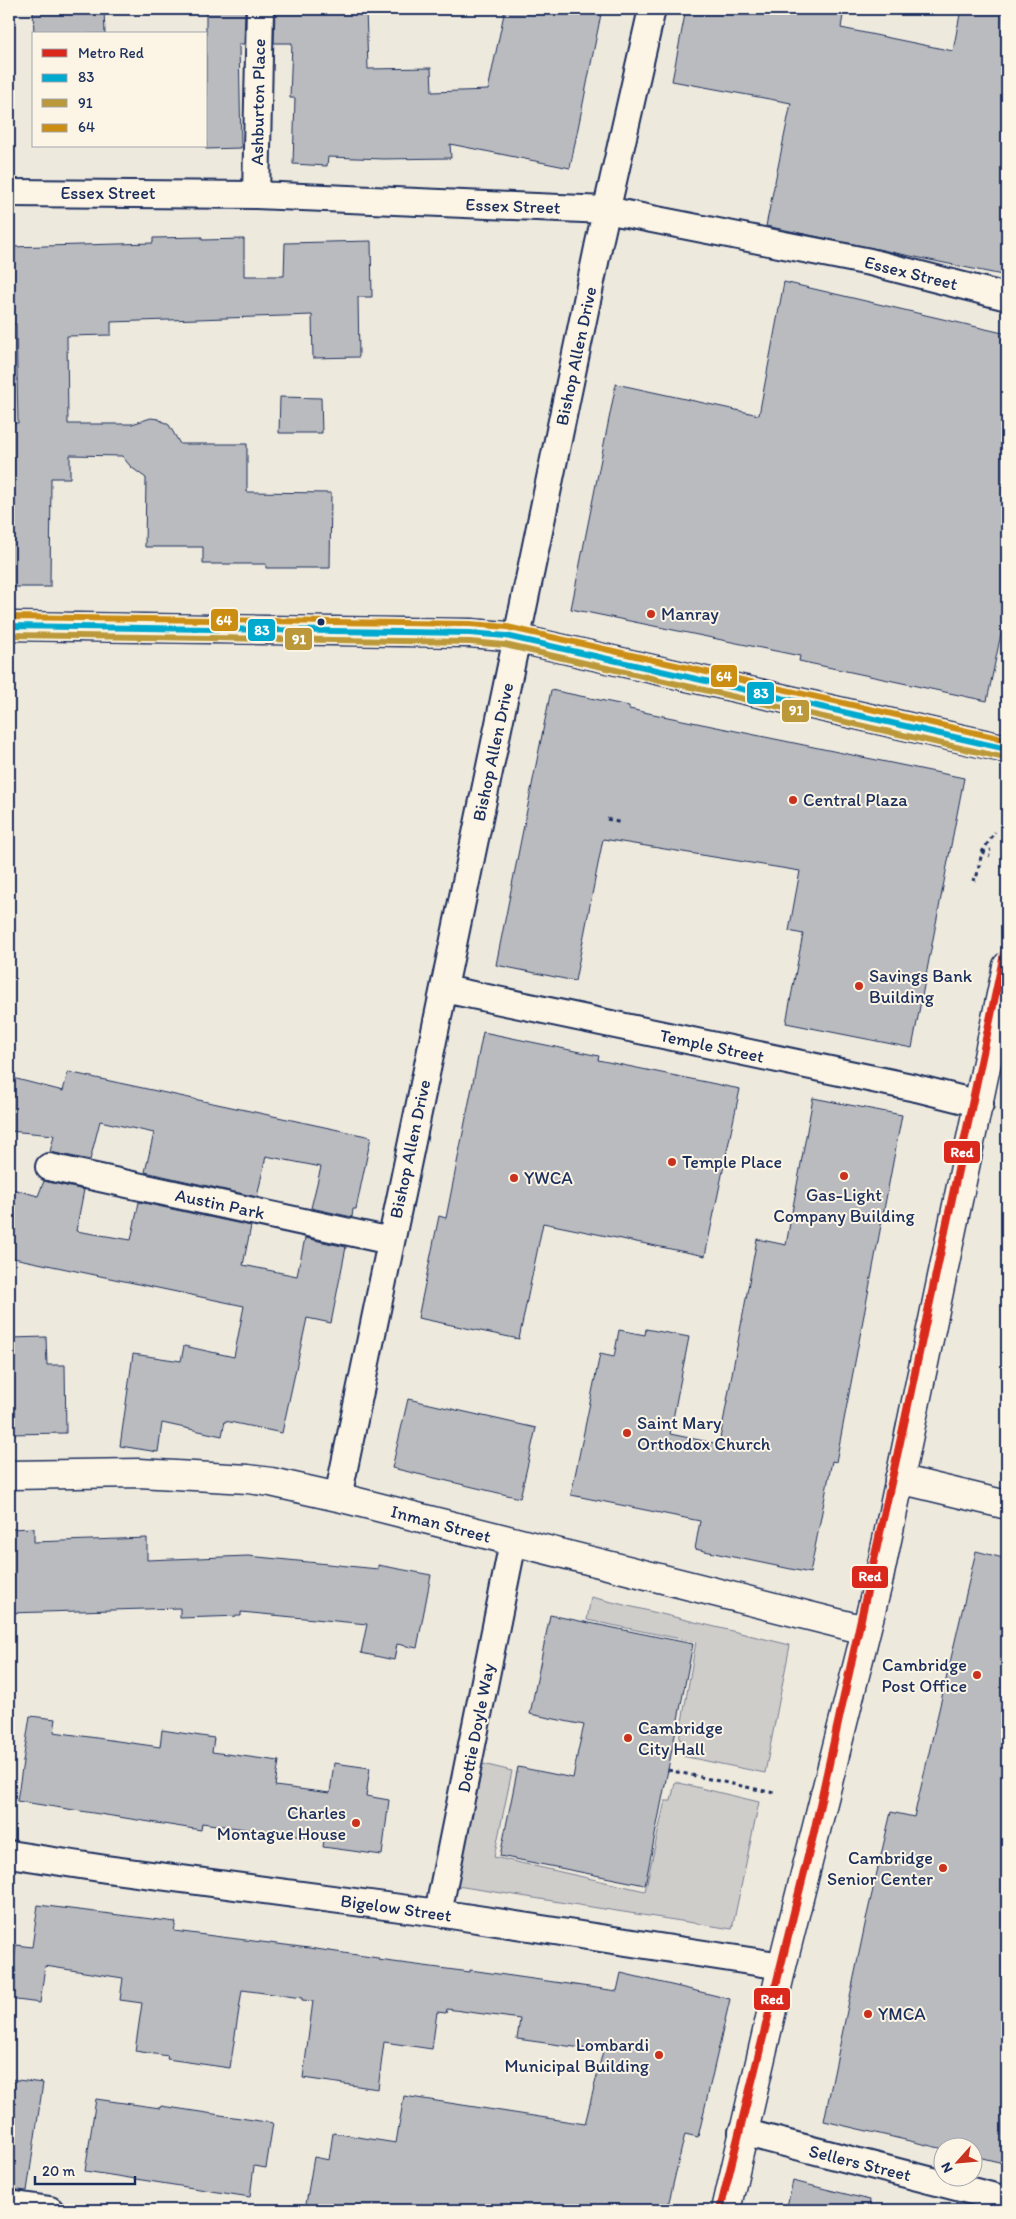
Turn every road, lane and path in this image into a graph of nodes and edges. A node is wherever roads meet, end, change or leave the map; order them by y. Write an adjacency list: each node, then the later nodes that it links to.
1 (260, 9): 4 (street, Ashburton Place)
2 (652, 9): 5 (street, Bishop Allen Drive)
3 (9, 193): 4 (street, Essex Street)
4 (256, 195): 5 (street, Essex Street)
5 (606, 210): 6 (street, Essex Street); 8 (street, Bishop Allen Drive)
6 (1007, 297)
7 (9, 626): 8 (main road)
8 (517, 638): 9 (main road); 18 (street, Bishop Allen Drive)
9 (1007, 749)
10 (607, 820): 11 (path)
11 (621, 822)
12 (995, 832): 14 (path)
13 (991, 850): 14 (path)
14 (982, 852): 15 (path); 16 (path)
15 (990, 856)
16 (972, 879)
17 (1007, 966): 19 (main road)
18 (444, 989): 19 (street, Temple Street); 21 (street, Bishop Allen Drive)
19 (980, 1104): 23 (main road)
20 (50, 1167): 21 (street, Austin Park)
21 (391, 1241): 24 (street, Bishop Allen Drive)
22 (9, 1474): 24 (main road, Inman Street)
23 (900, 1479): 25 (main road); 27 (main road)
24 (338, 1497): 26 (main road, Inman Street)
25 (1007, 1505)
26 (513, 1542): 27 (main road, Inman Street); 31 (street, Dottie Doyle Way)
27 (865, 1630): 32 (main road)
28 (668, 1770): 29 (path)
29 (774, 1793)
30 (9, 1854): 31 (street, Bigelow Street)
31 (438, 1913): 32 (street, Bigelow Street)
32 (782, 1966): 33 (main road)
33 (742, 2132): 34 (street, Sellers Street); 37 (main road)
34 (1007, 2200)
35 (9, 2204): 36 (street)
36 (50, 2210)
37 (726, 2210)

